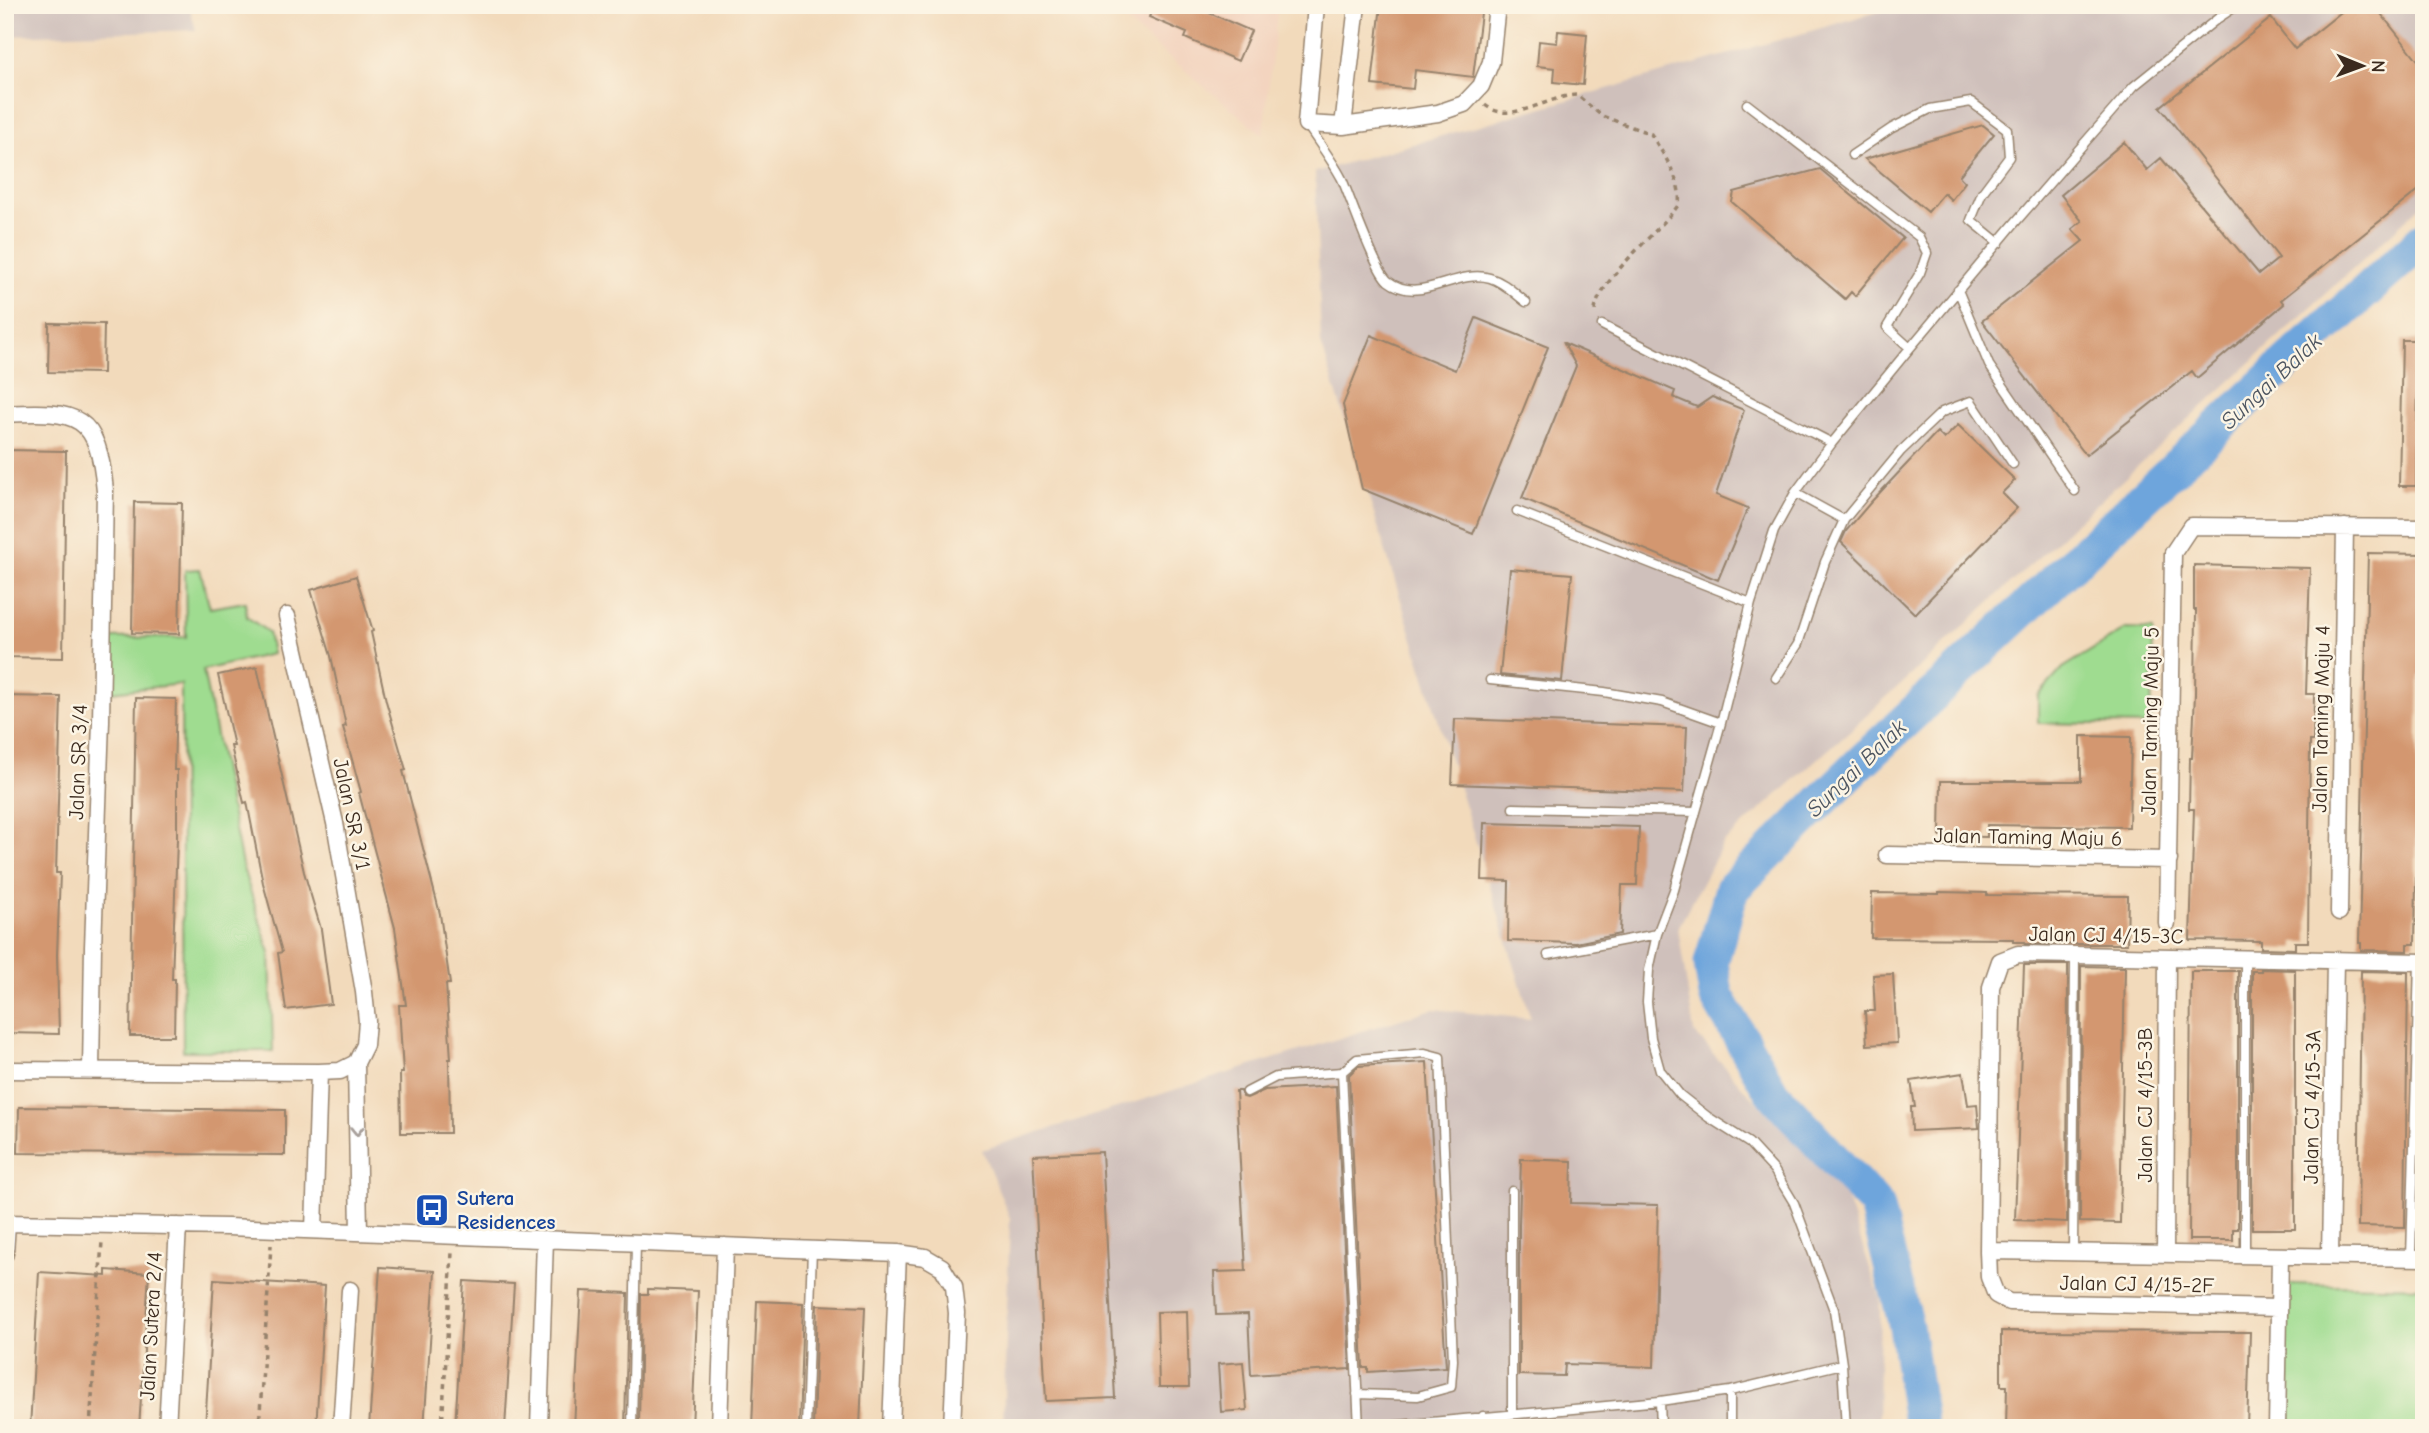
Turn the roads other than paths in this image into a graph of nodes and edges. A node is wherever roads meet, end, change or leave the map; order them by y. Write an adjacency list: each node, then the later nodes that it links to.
1 (1316, 5): 6 (street)
2 (1357, 5): 7 (street)
3 (1497, 5): 7 (street)
4 (2238, 5): 9 (lane)
5 (1747, 104): 13 (lane)
6 (1306, 124): 7 (street); 11 (lane)
7 (1343, 126)
8 (1852, 155): 9 (lane)
9 (1999, 243): 10 (lane)
10 (1958, 290): 13 (lane); 17 (lane)
11 (1525, 302)
12 (1602, 325): 15 (lane)
13 (1910, 348): 15 (lane)
14 (5, 414): 44 (street, Jalan SR 3/4)
15 (1832, 443): 18 (lane)
16 (2013, 464): 21 (lane)
17 (2074, 491)
18 (1795, 494): 21 (lane); 24 (lane)
19 (2424, 496): 23 (lane)
20 (1517, 511): 24 (lane)
21 (1844, 520): 26 (lane)
22 (2345, 527): 23 (street); 32 (street, Jalan Taming Maju 5); 33 (street, Jalan Taming Maju 4)
23 (2424, 528)
24 (1751, 603): 28 (lane)
25 (287, 616): 42 (street, Jalan SR 3/1)
26 (1776, 678)
27 (1490, 680): 28 (lane)
28 (1721, 723): 30 (lane)
29 (1513, 808): 30 (lane)
30 (1696, 812): 35 (lane)
31 (1887, 855): 32 (street, Jalan Taming Maju 6)
32 (2169, 860): 34 (street, Jalan Taming Maju 5)
33 (2339, 912)
34 (2167, 923)
35 (1657, 934): 36 (lane); 69 (lane)
36 (1548, 955)
37 (2075, 955): 38 (street, Jalan CJ 4/15-3C); 57 (street, Jalan CJ 4/15-3C); 59 (lane)
38 (2166, 957): 39 (street, Jalan CJ 4/15-3C); 61 (street, Jalan CJ 4/15-3B)
39 (2245, 958): 40 (street, Jalan CJ 4/15-3C); 62 (lane)
40 (2335, 960): 41 (street, Jalan CJ 4/15-3C); 64 (street, Jalan CJ 4/15-3A)
41 (2421, 962): 65 (lane)
42 (356, 1063): 45 (street); 52 (street, Jalan SR 3/1, one-way to 52)
43 (5, 1070): 44 (street)
44 (91, 1070): 45 (street)
45 (319, 1072): 51 (street)
46 (1342, 1072): 47 (lane); 71 (lane); 71 (lane)
47 (1247, 1092)
48 (1512, 1191): 73 (lane)
49 (6, 1223): 50 (street); 60 (street)
50 (178, 1226): 51 (street); 76 (street, Jalan Sutera 2/4)
51 (314, 1230): 52 (street)
52 (359, 1232): 53 (street)
53 (545, 1239): 54 (street); 78 (street)
54 (636, 1242): 55 (street); 79 (lane)
55 (725, 1246): 56 (street); 80 (street)
56 (812, 1249): 58 (street); 81 (lane)
57 (1988, 1251): 59 (street); 67 (street, Jalan CJ 4/15-3C)
58 (898, 1253): 82 (street); 83 (street)
59 (2073, 1253): 61 (street)
60 (5, 1254)
61 (2165, 1254): 62 (street)
62 (2245, 1255): 63 (street)
63 (2280, 1256): 64 (street); 68 (street)
64 (2330, 1256): 65 (street)
65 (2418, 1258)
66 (349, 1290): 77 (street)
67 (1996, 1295): 68 (street, Jalan CJ 4/15-2F)
68 (2279, 1308): 90 (street)
69 (1842, 1364): 70 (lane); 89 (lane)
70 (1730, 1391): 72 (lane); 88 (lane)
71 (1357, 1394): 84 (lane)
72 (1660, 1401): 73 (lane); 87 (lane)
73 (1512, 1413): 74 (lane)
74 (1483, 1416): 75 (lane); 86 (lane)
75 (1401, 1426): 85 (lane)
76 (167, 1428)
77 (341, 1428)
78 (539, 1428)
79 (632, 1428)
80 (719, 1428)
81 (806, 1428)
82 (891, 1428)
83 (953, 1428)
84 (1359, 1428)
85 (1366, 1428)
86 (1482, 1428)
87 (1661, 1428)
88 (1730, 1428)
89 (1846, 1428)
90 (2277, 1428)

